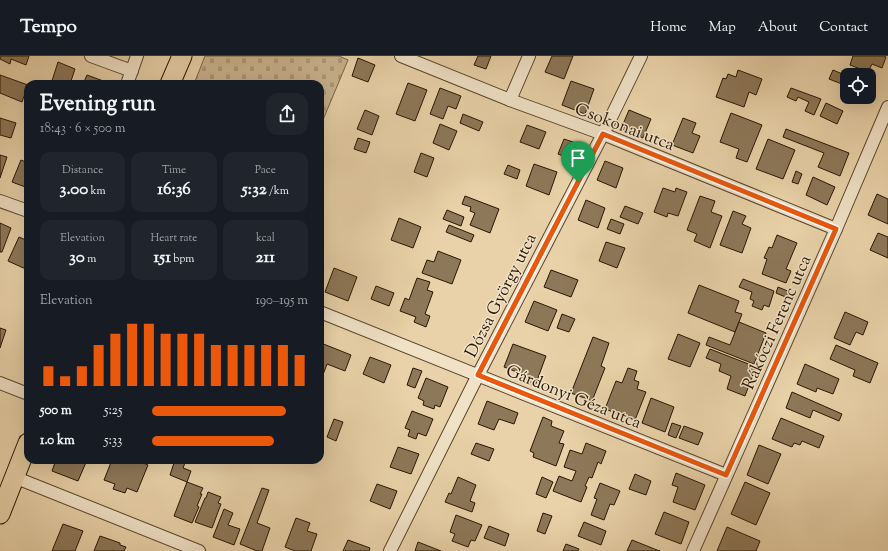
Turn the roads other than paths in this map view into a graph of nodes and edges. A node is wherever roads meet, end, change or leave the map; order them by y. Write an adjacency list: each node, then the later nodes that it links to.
1 (91, 56): 8 (street)
2 (137, 56): 8 (street)
3 (182, 56): 10 (main road)
4 (400, 56): 7 (street, Csokonai utca)
5 (529, 56): 11 (street)
6 (641, 56): 13 (street, Dózsa György utca)
7 (416, 59): 11 (street, Csokonai utca)
8 (132, 71): 9 (street)
9 (129, 80)
10 (172, 80)
11 (510, 100): 13 (street, Csokonai utca)
12 (888, 107): 16 (street, Rákóczi Ferenc utca)
13 (603, 134): 16 (street, Csokonai utca); 18 (street, Dózsa György utca)
14 (0, 201): 15 (street)
15 (24, 210)
16 (836, 229): 22 (street, Rákóczi Ferenc utca)
17 (324, 314): 18 (street, Gárdonyi Géza utca)
18 (478, 375): 22 (street, Gárdonyi Géza utca); 26 (street, Dózsa György utca)
19 (0, 383): 20 (street)
20 (24, 392)
21 (24, 453): 23 (main road)
22 (726, 475): 27 (street, Rákóczi Ferenc utca)
23 (14, 477): 24 (main road); 25 (street)
24 (0, 514)
25 (200, 551)
26 (390, 551)
27 (693, 551)

